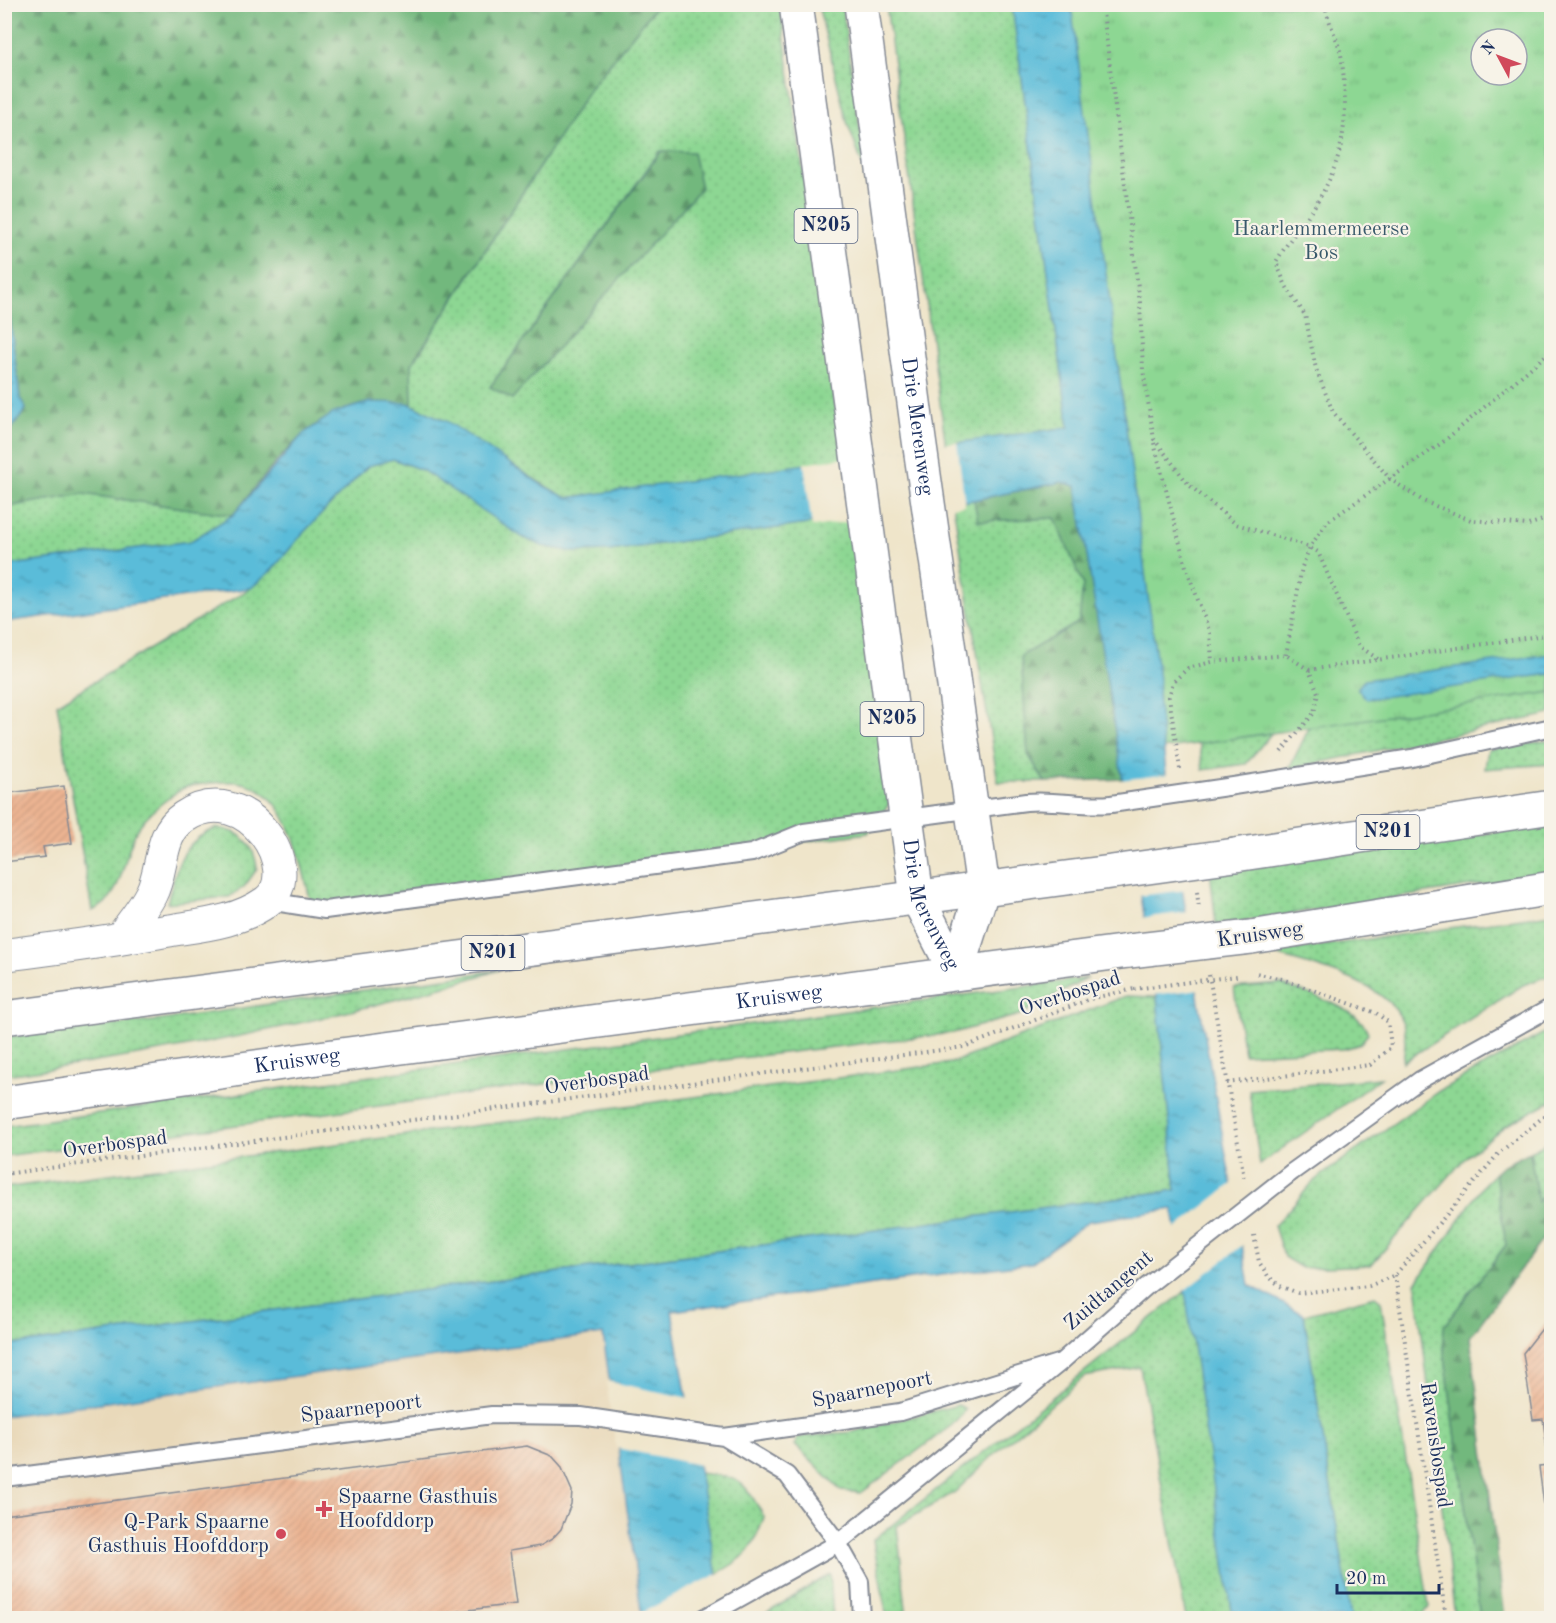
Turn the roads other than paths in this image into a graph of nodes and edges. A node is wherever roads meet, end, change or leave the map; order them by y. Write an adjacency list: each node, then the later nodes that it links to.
1 (796, 4): 6 (main road, Drie Merenweg / N205)
2 (861, 4): 5 (main road, Drie Merenweg / N205)
3 (1551, 727): 5 (lane, bridge)
4 (1551, 807): 7 (main road, N201, bridge)
5 (970, 810): 6 (lane); 7 (main road, Drie Merenweg / N205)
6 (907, 819): 9 (main road, Drie Merenweg / N205); 10 (lane)
7 (983, 888): 9 (main road, N201); 13 (main road, Drie Merenweg / N205)
8 (1551, 888): 13 (main road, Kruisweg, bridge)
9 (917, 897): 13 (main road, Drie Merenweg / N205); 15 (main road, N201)
10 (268, 901): 11 (street); 11 (street)
11 (120, 939): 12 (street)
12 (4, 955)
13 (956, 973): 16 (main road, Kruisweg)
14 (1551, 1007): 17 (lane, Zuidtangent, bridge)
15 (4, 1018)
16 (4, 1103)
17 (1061, 1362): 18 (lane, Spaarnepoort); 20 (lane, Zuidtangent)
18 (724, 1437): 19 (lane, Spaarnepoort); 20 (lane, Spaarnepoort)
19 (4, 1478)
20 (837, 1543): 21 (lane, Zuidtangent); 22 (lane, Spaarnepoort)
21 (704, 1618)
22 (862, 1618)

